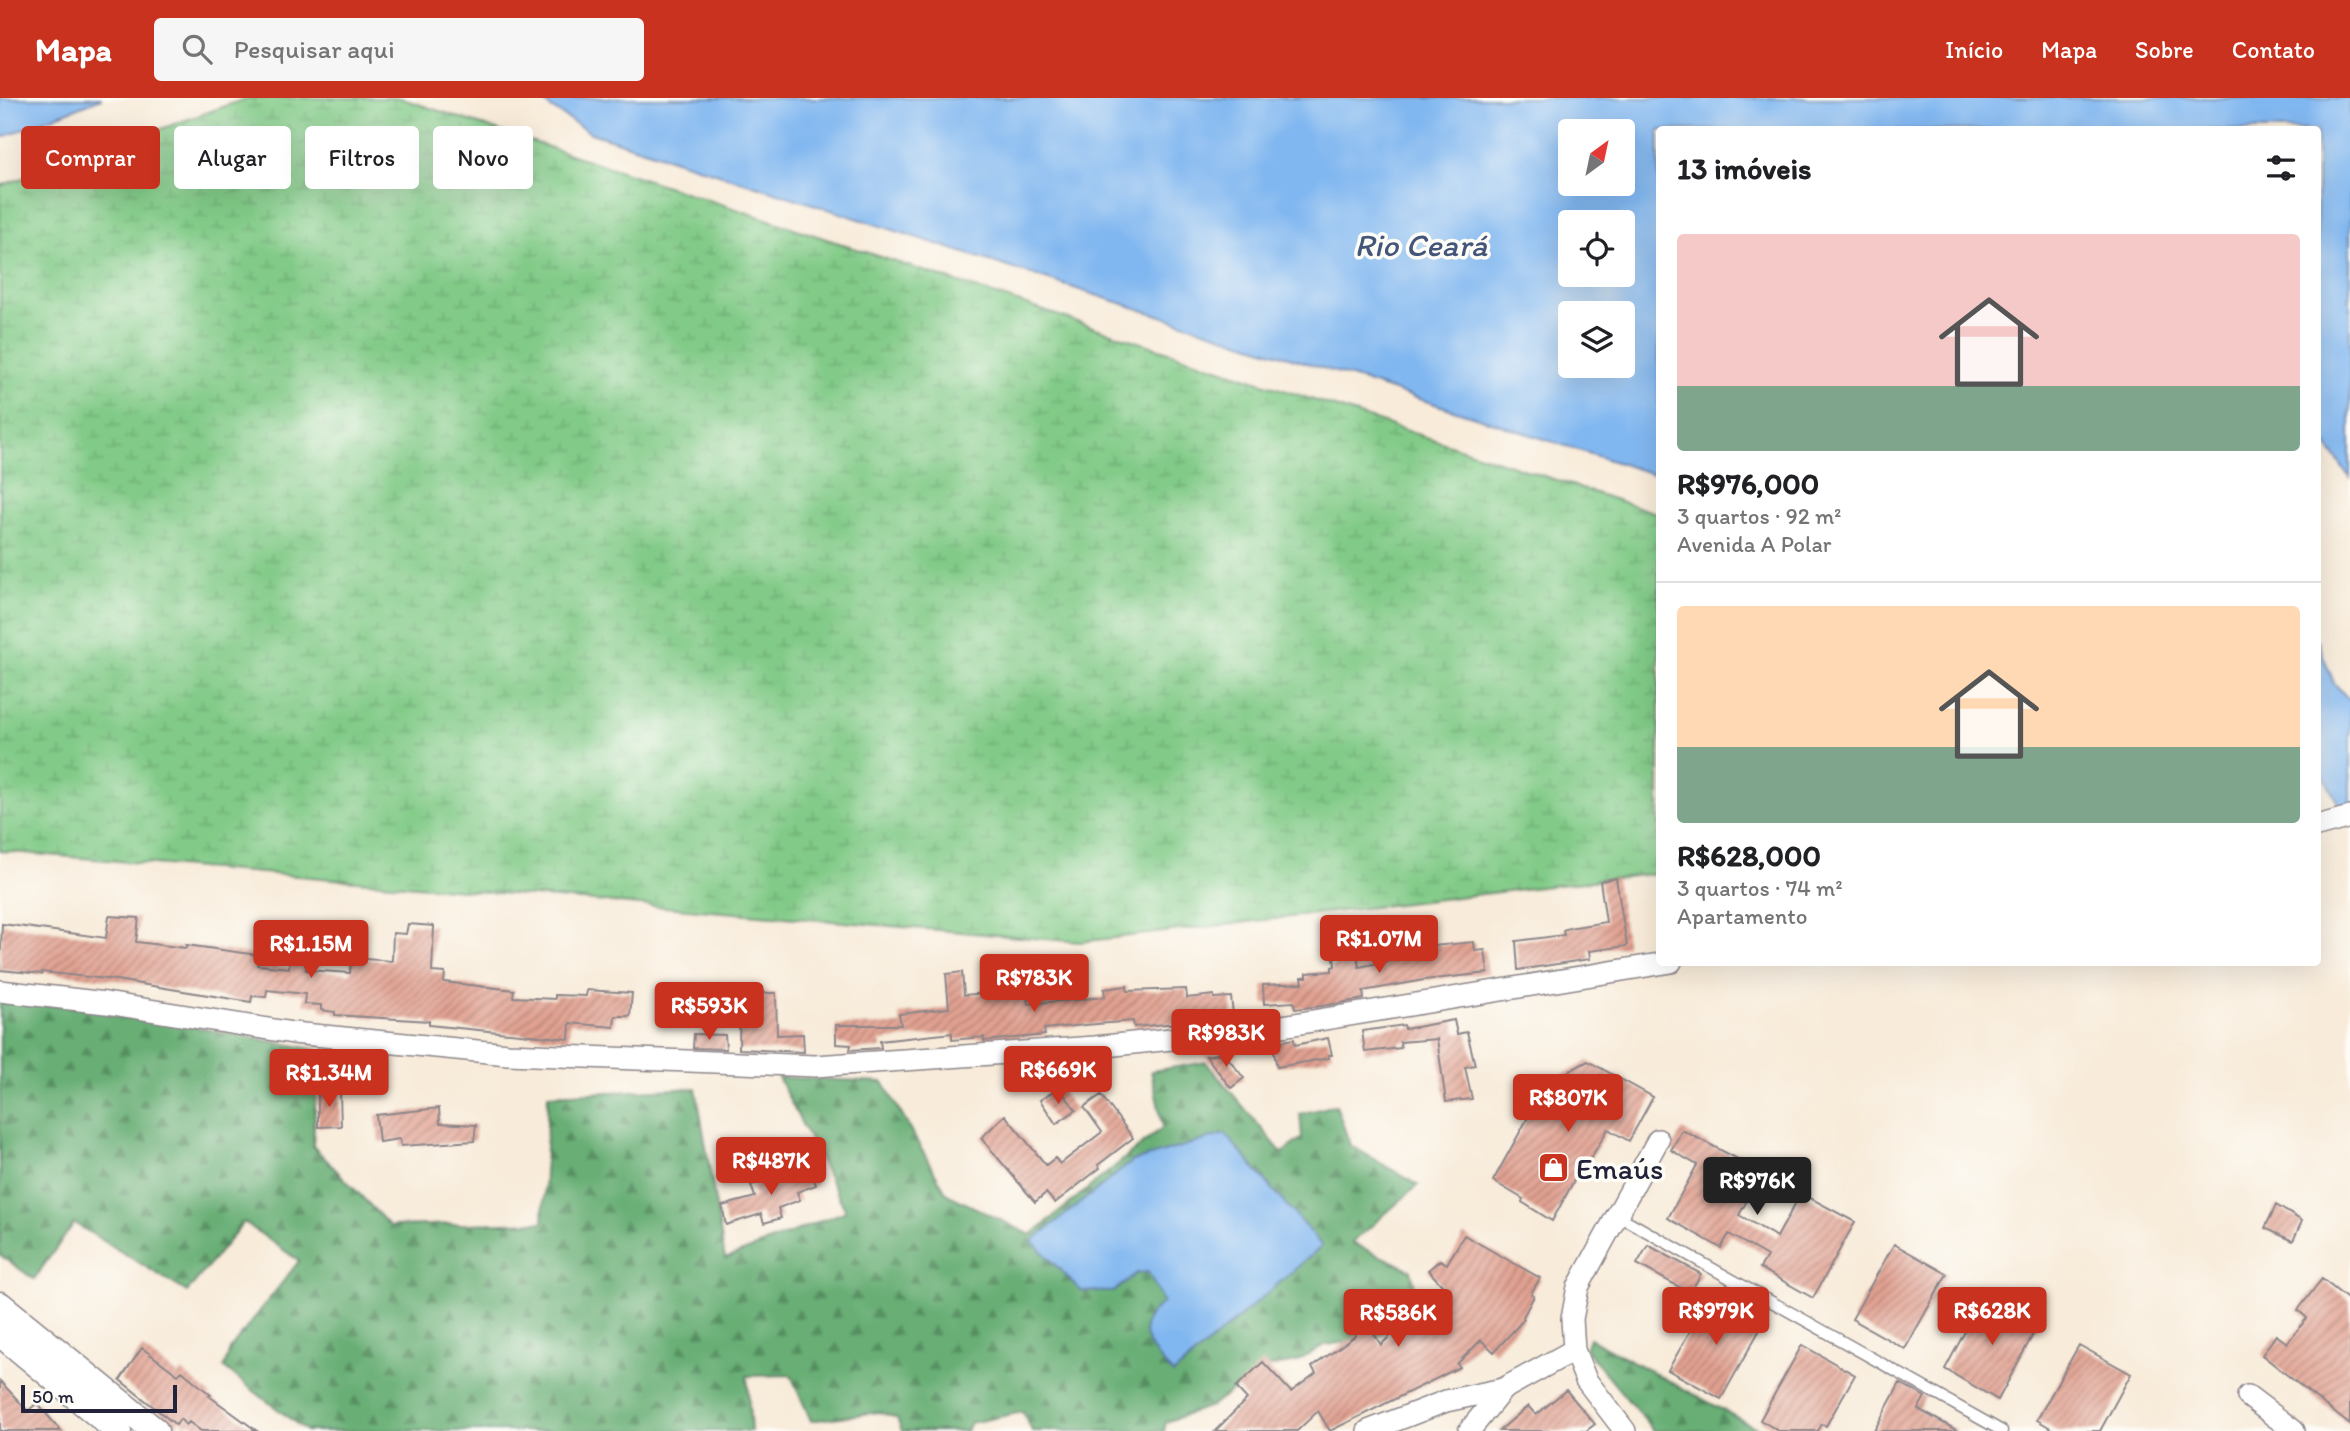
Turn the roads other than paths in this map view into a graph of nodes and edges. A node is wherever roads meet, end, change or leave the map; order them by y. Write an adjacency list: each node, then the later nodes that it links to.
1 (2350, 817): 2 (street)
2 (2321, 825)
3 (1656, 964): 4 (street)
4 (0, 991)
5 (1658, 1140): 6 (street)
6 (1617, 1215): 8 (street); 16 (lane)
7 (2, 1318): 11 (street)
8 (1574, 1350): 9 (street); 15 (street)
9 (1503, 1389): 13 (street); 14 (street)
10 (2248, 1396): 17 (street)
11 (117, 1425): 12 (street)
12 (155, 1431)
13 (1368, 1431)
14 (1469, 1431)
15 (1625, 1431)
16 (2003, 1431)
17 (2294, 1431)

